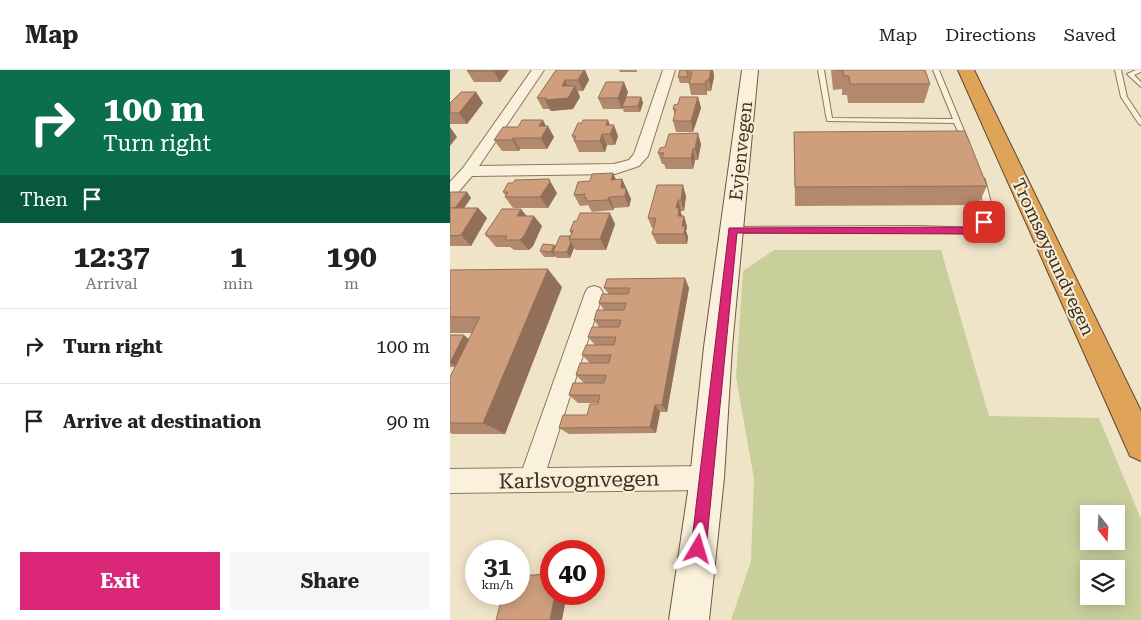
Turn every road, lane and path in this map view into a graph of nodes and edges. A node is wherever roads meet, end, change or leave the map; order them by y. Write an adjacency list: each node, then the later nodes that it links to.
1 (538, 70): 14 (street)
2 (669, 70): 14 (street)
3 (750, 70): 17 (street, Evjenvegen)
4 (821, 70): 11 (lane)
5 (936, 70): 11 (lane)
6 (966, 70): 19 (highway, Tromsøysundvegen)
7 (1119, 70): 9 (lane); 12 (lane)
8 (1141, 70): 9 (lane)
9 (1130, 74): 10 (lane)
10 (1141, 85)
11 (956, 120): 13 (lane)
12 (1141, 123)
13 (968, 147)
14 (468, 171): 16 (street)
15 (979, 172): 17 (lane)
16 (450, 192)
17 (732, 230): 20 (street, Evjenvegen)
18 (594, 293): 21 (street)
19 (1141, 445)
20 (707, 478): 21 (street, Karlsvognvegen); 23 (street, Evjenvegen)
21 (531, 480): 22 (street, Karlsvognvegen)
22 (450, 481)
23 (689, 620)

